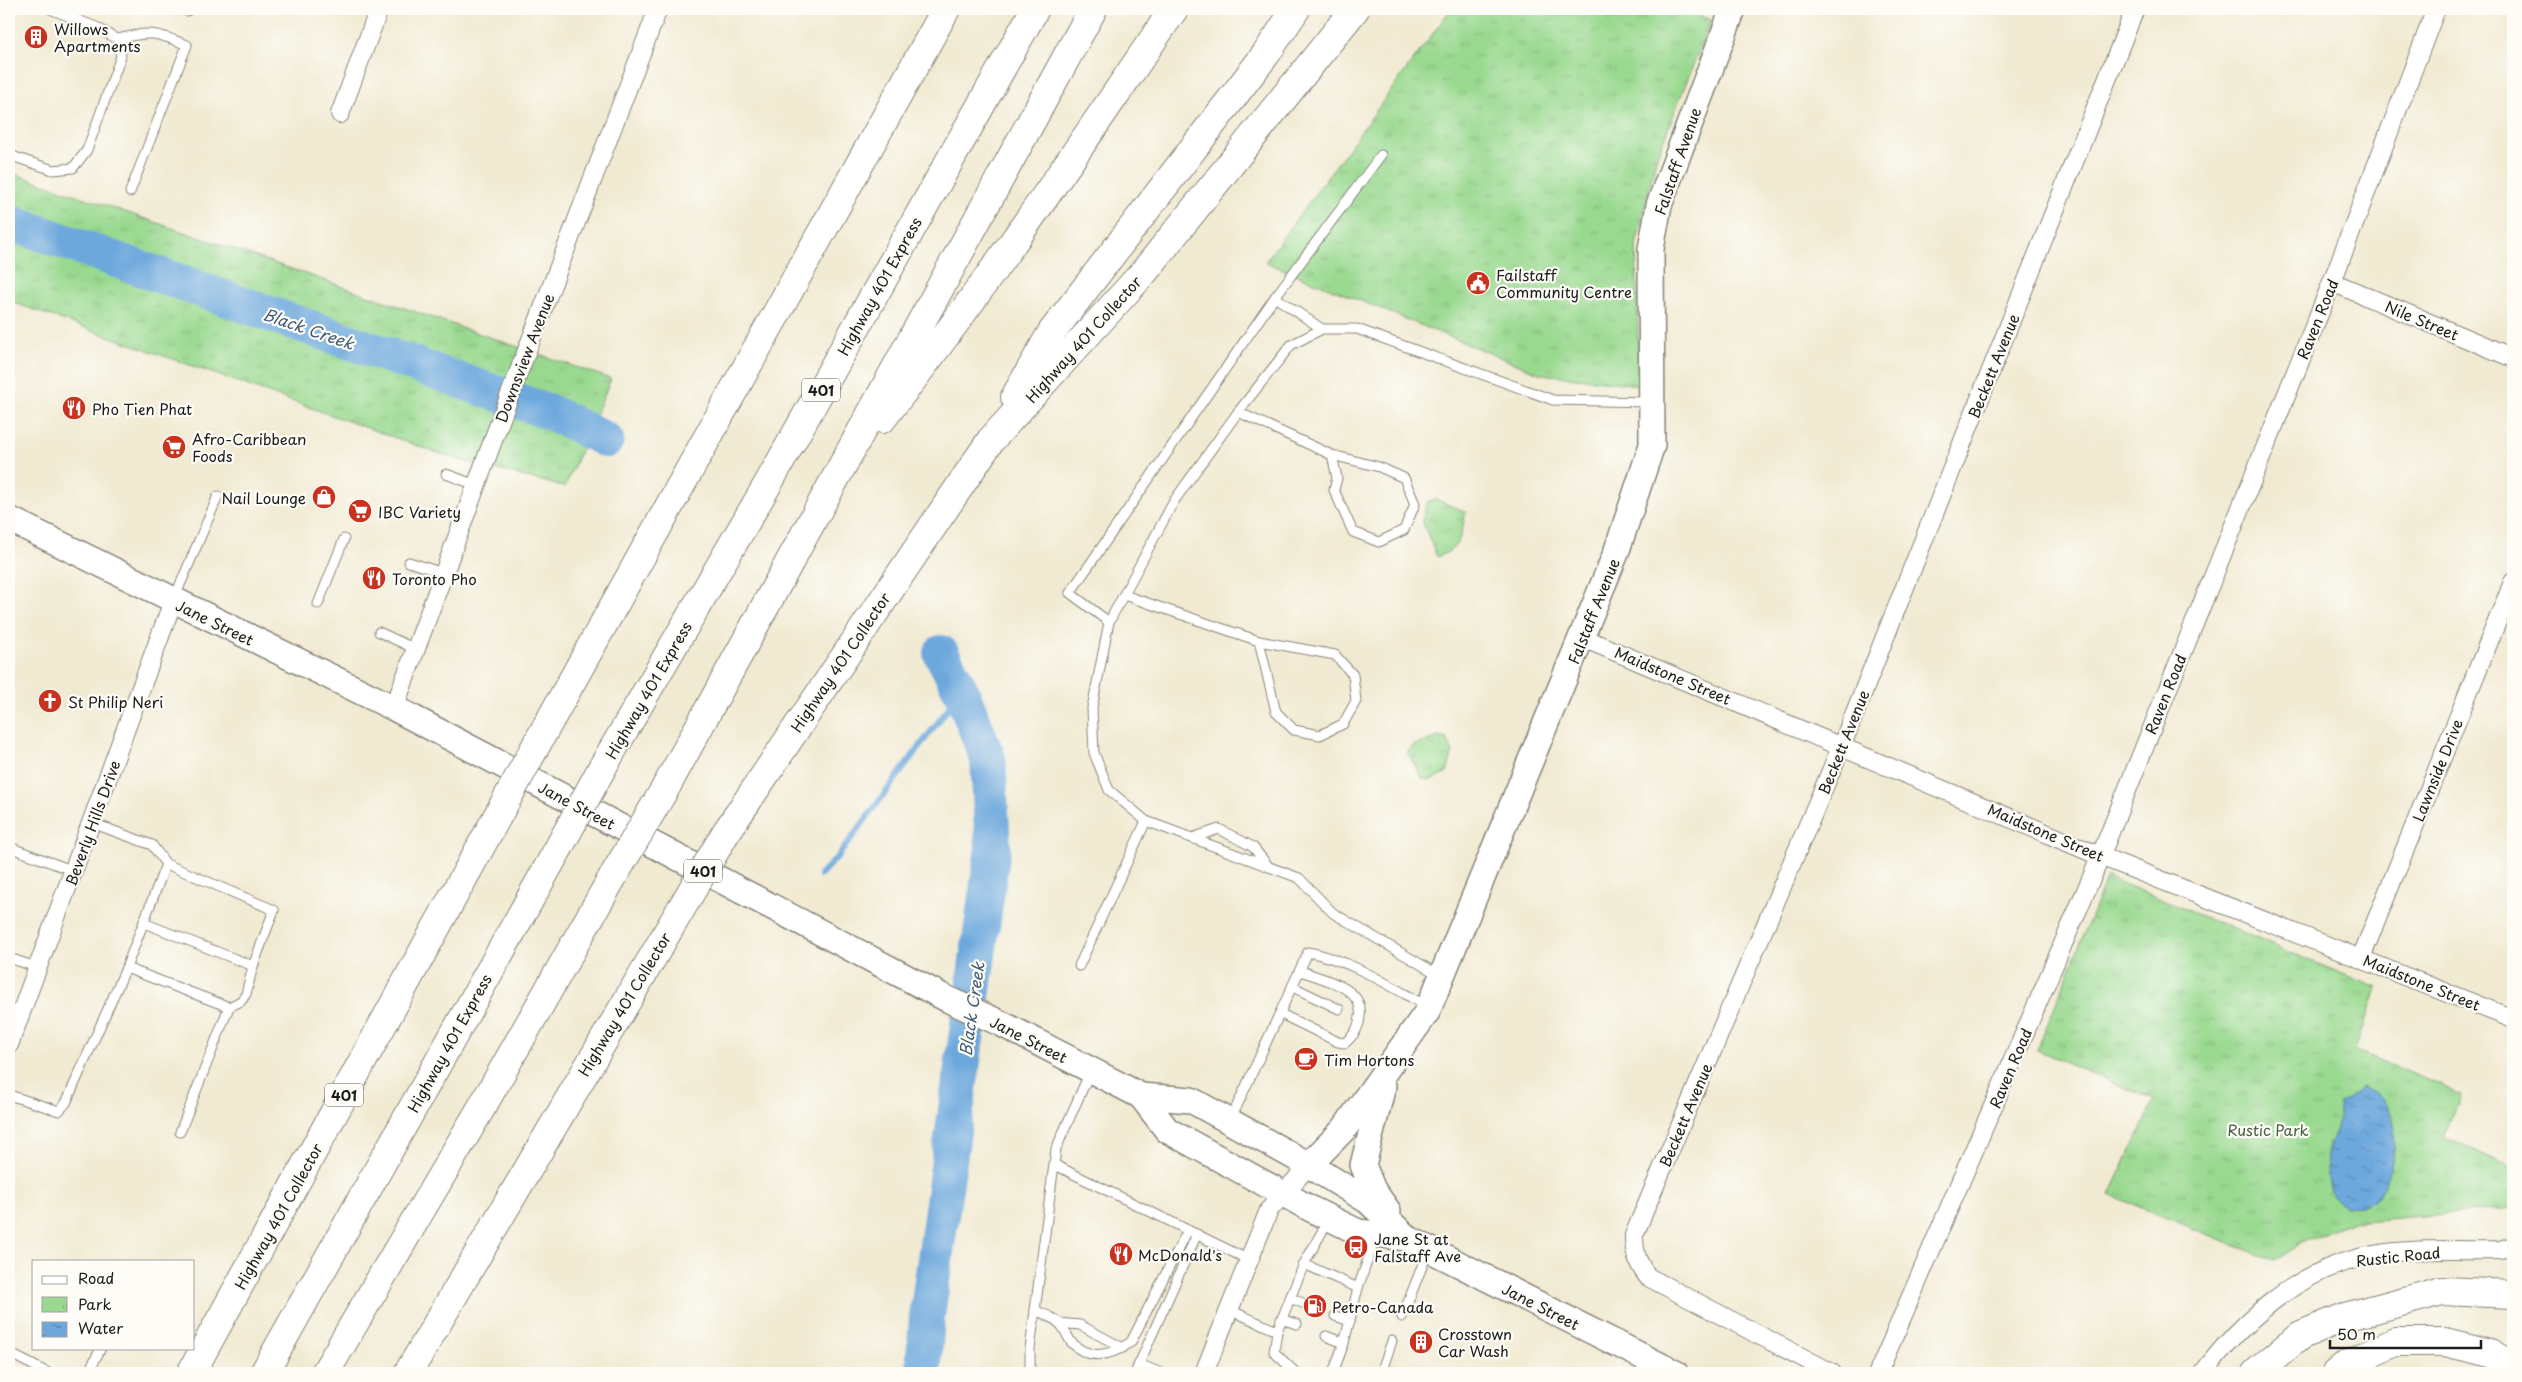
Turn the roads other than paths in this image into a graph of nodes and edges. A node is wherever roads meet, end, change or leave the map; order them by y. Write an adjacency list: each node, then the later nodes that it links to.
1 (50, 9): 13 (lane)
2 (379, 9): 14 (street)
3 (658, 9): 28 (street, Downsview Avenue)
4 (946, 9): 109 (highway, Highway 401 Collector / 401, bridge)
5 (1035, 9): 110 (highway, Highway 401 Express / 401, bridge)
6 (1093, 9): 26 (highway)
7 (1174, 9): 26 (highway)
8 (1296, 9): 24 (highway)
9 (1355, 9): 24 (highway, Highway 401 Collector / 401)
10 (1733, 9): 22 (main road, Falstaff Avenue)
11 (2135, 9): 44 (street, Beckett Avenue)
12 (2436, 9): 18 (street, Raven Road)
13 (117, 40): 15 (lane); 17 (lane)
14 (340, 114)
15 (9, 155)
16 (1381, 155): 19 (lane)
17 (130, 192)
18 (2332, 282): 21 (street, Nile Street); 49 (street, Raven Road)
19 (1275, 297): 20 (lane); 38 (lane)
20 (1322, 329): 22 (lane); 23 (lane)
21 (2513, 358)
22 (1652, 402): 40 (main road, Falstaff Avenue)
23 (1238, 412): 25 (lane); 35 (lane)
24 (991, 440): 112 (highway, Highway 401 Collector / 401, bridge)
25 (1332, 455): 25 (lane)
26 (844, 467): 111 (highway, bridge)
27 (446, 474): 28 (lane)
28 (476, 485): 33 (street, Downsview Avenue)
29 (218, 496): 36 (lane)
30 (9, 519): 36 (main road, Jane Street)
31 (344, 539): 37 (lane)
32 (409, 562): 33 (lane)
33 (443, 574): 42 (street, Downsview Avenue)
34 (2513, 582): 55 (street, Lawnside Drive)
35 (1124, 595): 38 (lane); 41 (lane)
36 (173, 601): 43 (main road, Jane Street); 46 (street, Beverly Hills Drive)
37 (318, 604)
38 (1109, 622): 45 (lane)
39 (379, 632): 42 (lane)
40 (1583, 638): 44 (street, Maidstone Street); 61 (main road, Falstaff Avenue)
41 (1259, 641): 41 (lane)
42 (415, 649): 43 (street, Downsview Avenue)
43 (394, 708): 69 (main road, Jane Street)
44 (1842, 745): 49 (street, Maidstone Street); 121 (street, Beckett Avenue)
45 (1146, 821): 47 (lane); 57 (lane)
46 (92, 823): 50 (lane); 52 (street, Beverly Hills Drive)
47 (1192, 838): 51 (lane); 51 (lane)
48 (9, 847): 52 (lane)
49 (2100, 856): 55 (street, Maidstone Street); 122 (street, Raven Road)
50 (166, 864): 53 (lane); 56 (lane)
51 (1268, 867): 61 (lane)
52 (74, 871): 58 (street, Beverly Hills Drive)
53 (144, 923): 56 (lane); 59 (lane)
54 (9, 958): 58 (lane)
55 (2361, 958): 67 (street, Maidstone Street)
56 (253, 966): 63 (lane)
57 (1080, 966)
58 (39, 968): 68 (street, Beverly Hills Drive)
59 (126, 968): 63 (lane); 71 (lane)
60 (1301, 971): 62 (lane); 64 (lane); 66 (lane)
61 (1442, 976): 64 (main road, Falstaff Avenue)
62 (1293, 987): 65 (lane); 66 (lane)
63 (229, 1007): 74 (lane)
64 (1429, 1008): 70 (main road, Falstaff Avenue)
65 (1339, 1010)
66 (1280, 1014): 73 (lane)
67 (2513, 1019)
68 (9, 1045)
69 (1091, 1070): 72 (main road, Jane Street); 75 (lane)
70 (1388, 1070): 76 (main road, Falstaff Avenue); 82 (main road)
71 (9, 1095)
72 (1141, 1096): 73 (main road, Jane Street); 77 (main road, Jane Street)
73 (1230, 1121): 76 (main road, Jane Street)
74 (180, 1132)
75 (1054, 1164): 79 (lane); 90 (lane)
76 (1309, 1165): 77 (street); 82 (main road, Jane Street)
77 (1284, 1194): 78 (main road, Jane Street); 84 (street)
78 (1329, 1218): 81 (main road, Jane Street); 85 (lane)
79 (1188, 1230): 80 (lane); 102 (lane)
80 (1197, 1234): 84 (lane); 105 (lane)
81 (1376, 1234): 82 (main road, Jane Street); 86 (lane)
82 (1418, 1243): 93 (lane); 120 (main road, Jane Street)
83 (2513, 1246): 123 (street, Rustic Road)
84 (1249, 1260): 91 (street)
85 (1304, 1264): 86 (lane); 88 (lane)
86 (1358, 1288): 95 (lane)
87 (2513, 1294): 124 (highway)
88 (1290, 1298): 89 (lane); 94 (lane)
89 (1305, 1304)
90 (1036, 1310): 96 (lane); 113 (lane)
91 (1230, 1310): 98 (lane); 116 (street)
92 (1334, 1316): 95 (lane)
93 (1402, 1317)
94 (1281, 1319): 97 (lane); 98 (lane)
95 (1350, 1321): 101 (lane)
96 (1059, 1323): 102 (lane); 102 (lane)
97 (1297, 1324)
98 (1277, 1331): 117 (lane)
99 (1326, 1336): 101 (lane)
100 (1392, 1341): 119 (lane)
101 (1344, 1342): 118 (lane)
102 (1122, 1348)
103 (100, 1350): 108 (lane)
104 (9, 1353): 107 (lane)
105 (1140, 1364): 114 (lane); 115 (lane)
106 (2513, 1367): 125 (highway)
107 (48, 1373)
108 (88, 1373)
109 (191, 1373)
110 (264, 1373)
111 (325, 1373)
112 (408, 1373)
113 (1030, 1373)
114 (1136, 1373)
115 (1161, 1373)
116 (1204, 1373)
117 (1296, 1373)
118 (1333, 1373)
119 (1381, 1373)
120 (1675, 1373)
121 (1832, 1373)
122 (1878, 1373)
123 (2204, 1373)
124 (2256, 1373)
125 (2337, 1373)

